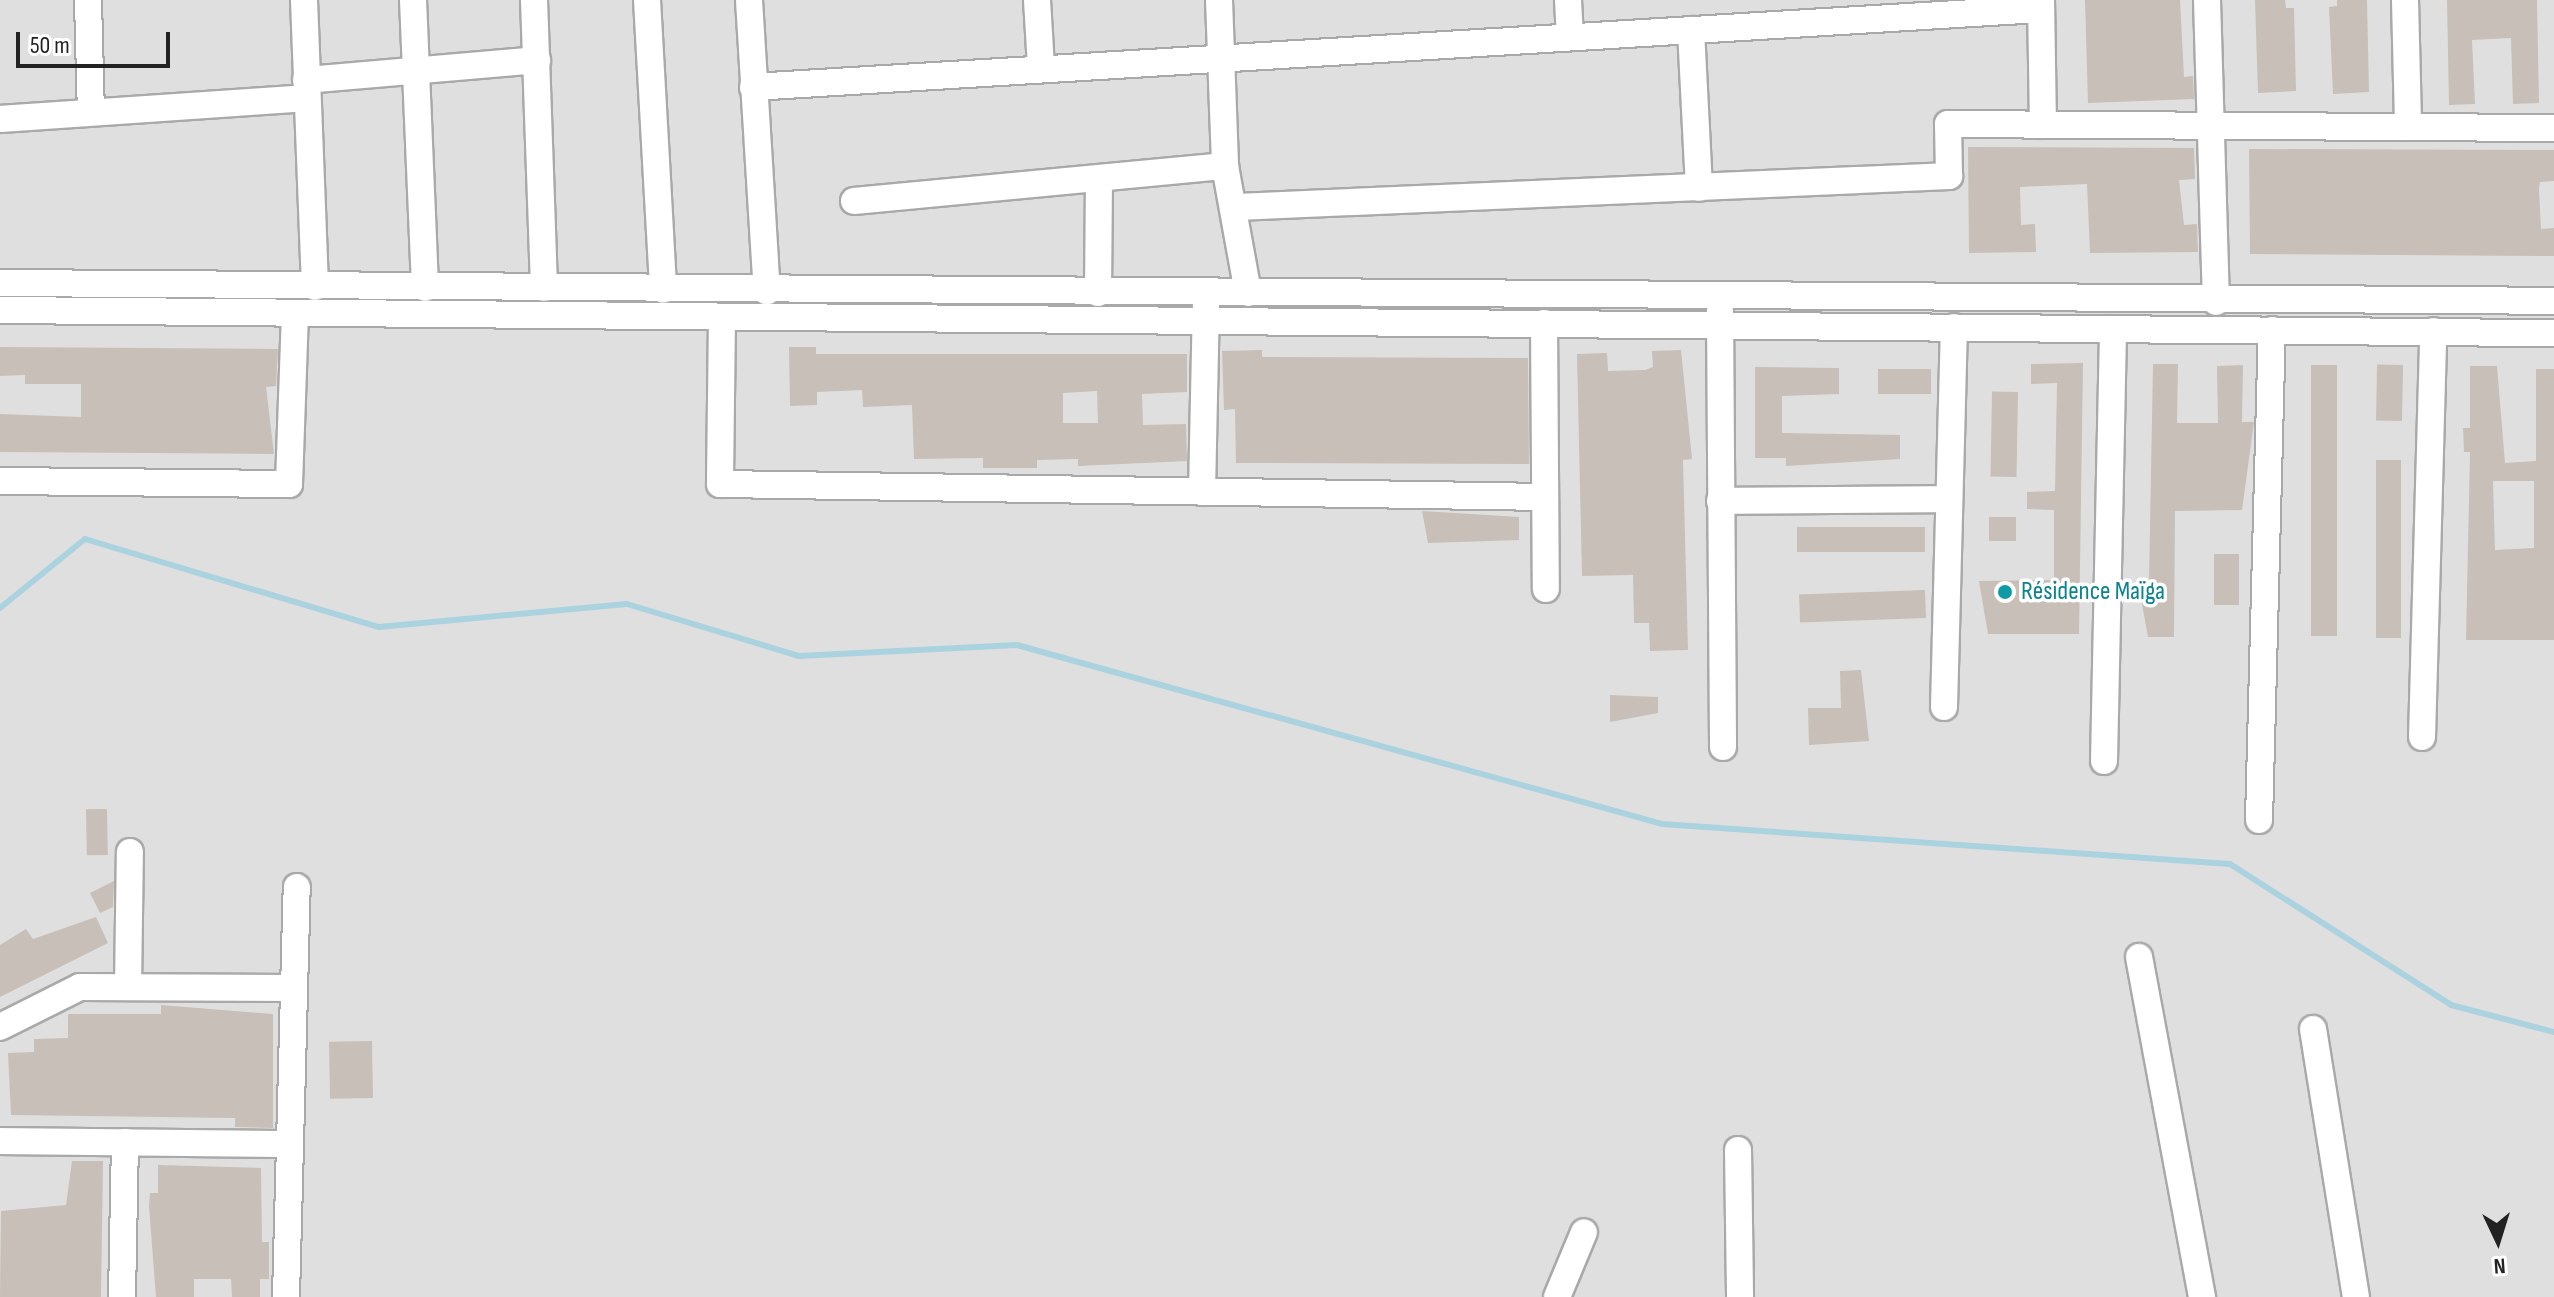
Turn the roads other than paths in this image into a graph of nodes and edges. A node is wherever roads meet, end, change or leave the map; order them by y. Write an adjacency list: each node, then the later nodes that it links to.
1 (88, 0): 21 (street)
2 (304, 0): 20 (street)
3 (413, 0): 18 (street)
4 (534, 0): 16 (street)
5 (647, 0): 36 (street)
6 (749, 0): 19 (street)
7 (1037, 0): 17 (street)
8 (1219, 0): 15 (street)
9 (1568, 0): 14 (street)
10 (2207, 0): 24 (street)
11 (2405, 0): 25 (street)
12 (2041, 4): 13 (street); 23 (street)
13 (1691, 30): 14 (street); 29 (street)
14 (1570, 37): 15 (street)
15 (1221, 58): 17 (street); 27 (street)
16 (537, 60): 18 (street); 35 (street)
17 (1041, 68): 19 (street)
18 (415, 71): 20 (street); 34 (street)
19 (753, 87): 37 (street)
20 (306, 89): 21 (street); 33 (street)
21 (91, 112): 22 (street)
22 (0, 119)
23 (2043, 125): 24 (street); 29 (street)
24 (2209, 126): 25 (street); 43 (street)
25 (2408, 127): 26 (street)
26 (2554, 128)
27 (1225, 166): 28 (street); 31 (street)
28 (1099, 178): 30 (street); 38 (street)
29 (1699, 188): 31 (street)
30 (854, 201)
31 (1237, 207): 39 (street)
32 (0, 283): 33 (street)
33 (315, 287): 34 (street)
34 (425, 288): 35 (street)
35 (544, 288): 36 (street)
36 (663, 290): 37 (street)
37 (767, 291): 38 (street)
38 (1098, 293): 40 (street)
39 (1248, 293): 40 (street); 41 (street)
40 (1206, 294): 47 (street)
41 (1720, 298): 43 (street); 49 (street)
42 (2554, 301): 43 (street)
43 (2216, 302)
44 (0, 310): 45 (street)
45 (295, 314): 46 (street); 55 (street)
46 (722, 317): 47 (street); 56 (street)
47 (1205, 321): 48 (street); 56 (street)
48 (1544, 323): 49 (street); 57 (street)
49 (1720, 325): 50 (street); 59 (street)
50 (1954, 327): 51 (street); 58 (street)
51 (2113, 329): 52 (street); 64 (street)
52 (2272, 330): 53 (street); 65 (street)
53 (2433, 331): 54 (street); 62 (street)
54 (2554, 333)
55 (0, 481)
56 (1202, 492): 57 (street)
57 (1545, 497): 60 (street)
58 (1949, 499): 59 (street); 61 (street)
59 (1720, 501): 63 (street)
60 (1546, 589)
61 (1944, 707)
62 (2422, 737)
63 (1723, 747)
64 (2104, 761)
65 (2259, 820)
66 (130, 852): 69 (street)
67 (297, 887): 70 (street)
68 (2139, 957): 82 (street)
69 (128, 987): 70 (street); 71 (street)
70 (294, 988): 75 (street)
71 (0, 1027)
72 (2313, 1029): 83 (street)
73 (0, 1141): 74 (street)
74 (125, 1142): 75 (street); 78 (street)
75 (290, 1144): 79 (street)
76 (1738, 1150): 81 (street)
77 (1584, 1232): 80 (street)
78 (122, 1297)
79 (286, 1297)
80 (1557, 1297)
81 (1740, 1297)
82 (2202, 1297)
83 (2356, 1297)

